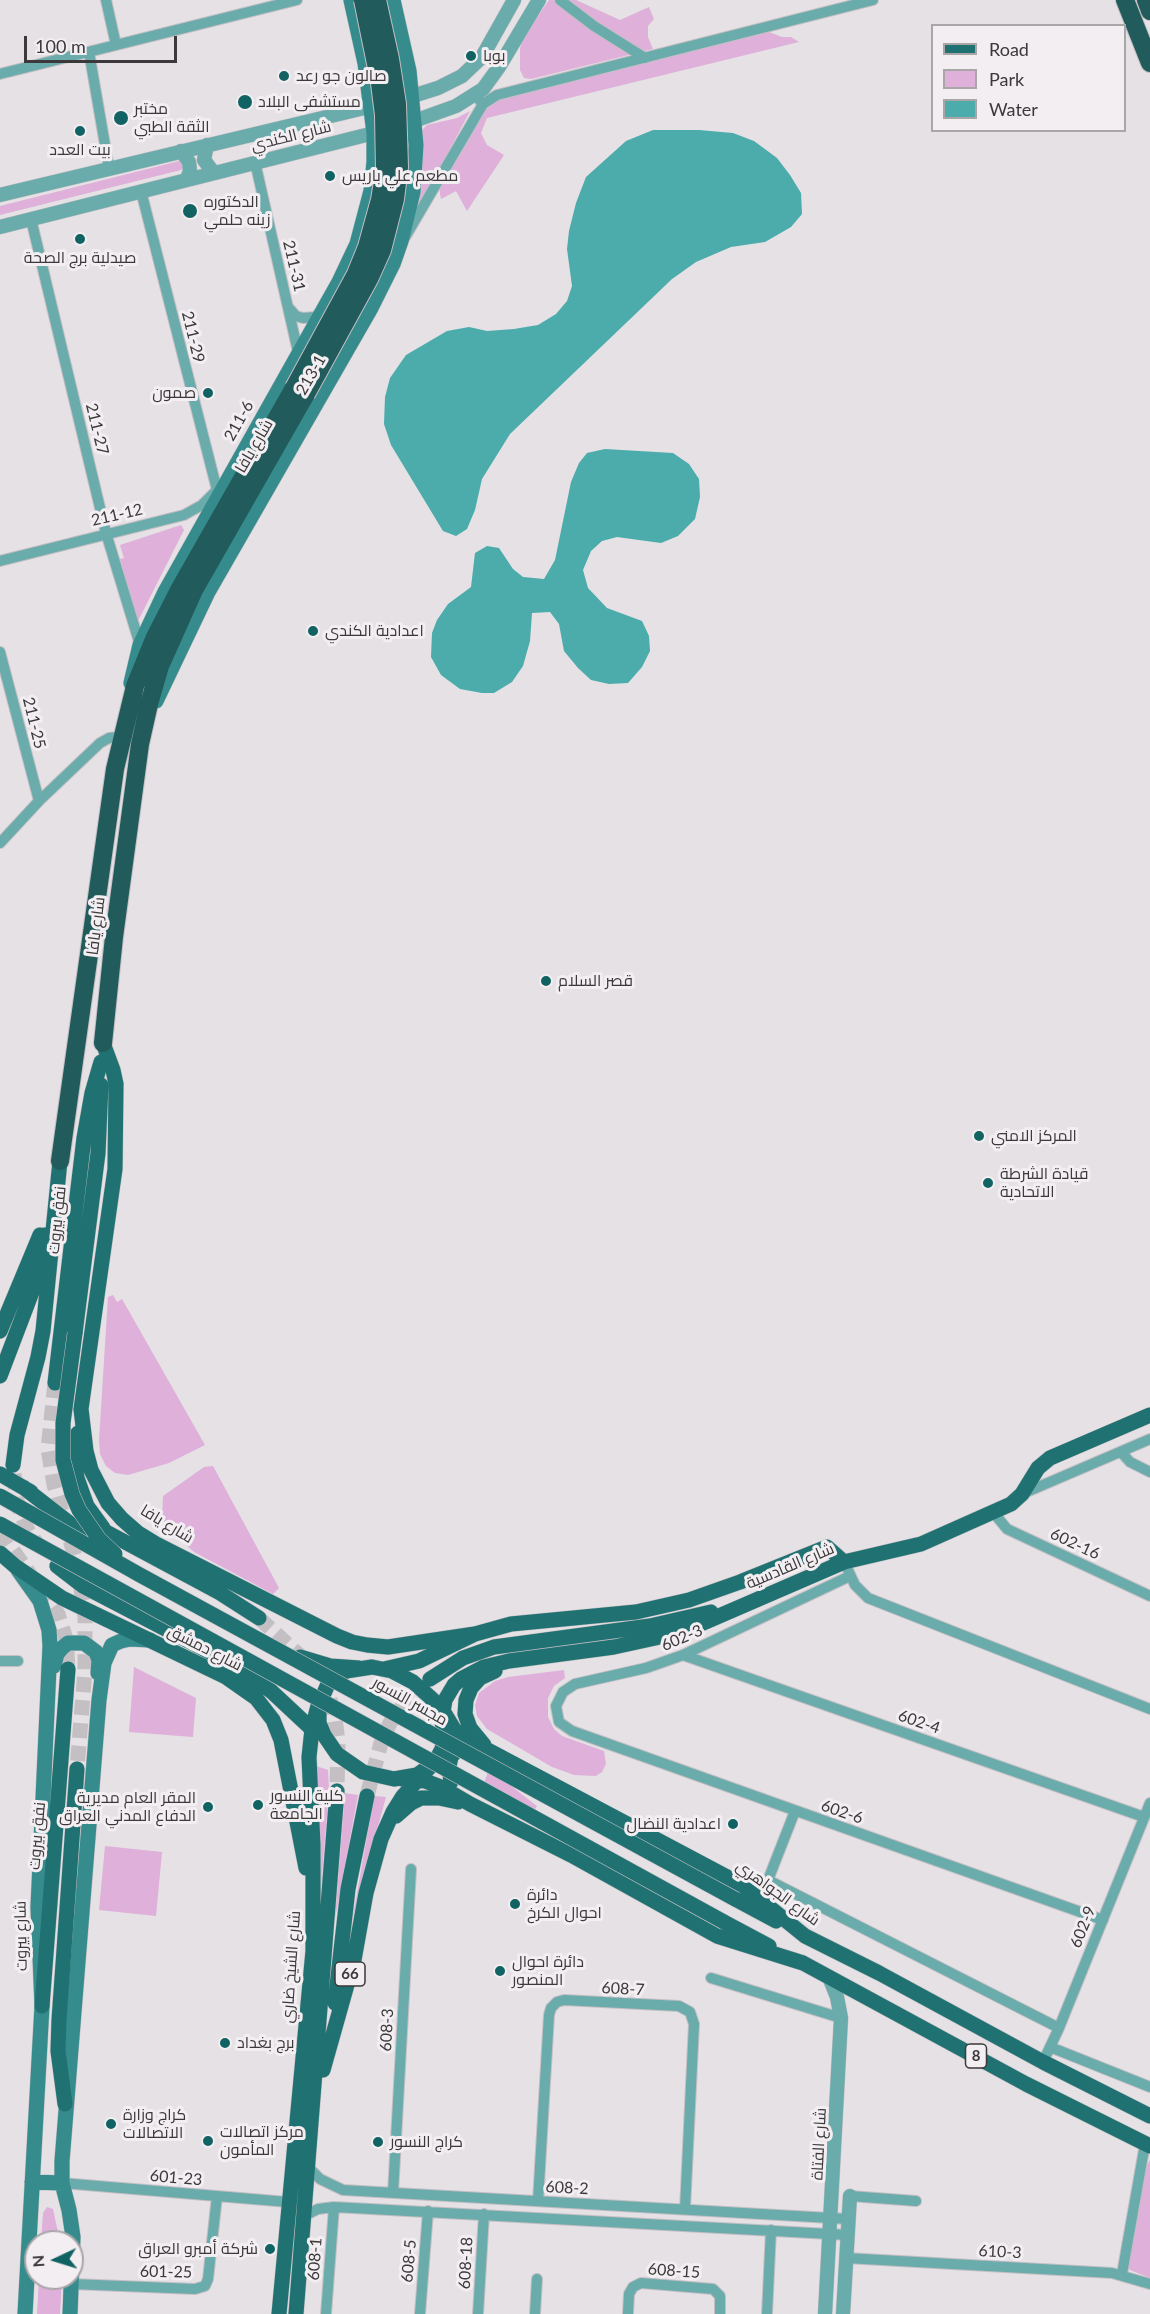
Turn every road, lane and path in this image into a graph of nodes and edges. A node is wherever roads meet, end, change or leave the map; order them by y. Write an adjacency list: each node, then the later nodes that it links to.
1 (106, 0): 15 (street)
2 (297, 0): 12 (street)
3 (351, 0): 22 (main road)
4 (363, 0): 39 (highway, شارع يافا, bridge)
5 (377, 0): 39 (highway, شارع يافا, bridge)
6 (393, 0): 20 (main road, 213-1)
7 (515, 0): 13 (street); 20 (street, شارع الكندي)
8 (560, 0): 17 (street)
9 (873, 0): 17 (street)
10 (1125, 0): 18 (highway)
11 (1146, 0): 14 (highway)
12 (278, 2): 15 (street)
13 (536, 5): 21 (street, شارع الكندي)
14 (1150, 11)
15 (116, 45): 16 (street)
16 (89, 52): 19 (street); 28 (street)
17 (645, 58): 21 (street)
18 (1150, 63)
19 (0, 74)
20 (413, 97): 22 (street, شارع الكندي); 23 (main road, 213-1)
21 (479, 100): 23 (street, شارع الكندي); 35 (street)
22 (372, 106): 24 (main road); 25 (street, شارع الكندي)
23 (415, 122): 24 (street, شارع الكندي); 35 (main road, 213-1)
24 (374, 133): 27 (street, شارع الكندي); 37 (main road, 211-6)
25 (207, 145): 26 (street, شارع الكندي); 29 (street)
26 (181, 151): 28 (street, شارع الكندي); 30 (street)
27 (255, 162): 29 (street, شارع الكندي); 36 (street, 211-31)
28 (109, 168): 32 (street, شارع الكندي)
29 (213, 172): 30 (street, شارع الكندي)
30 (187, 179): 31 (street, شارع الكندي)
31 (141, 191): 33 (street, شارع الكندي); 41 (street, 211-29)
32 (0, 195)
33 (31, 219): 34 (street, شارع الكندي); 42 (street, 211-27)
34 (0, 227)
35 (401, 241): 47 (main road, 213-1)
36 (288, 307): 37 (street, 211-31); 38 (street, 211-31)
37 (320, 313): 38 (main road, 211-6)
38 (298, 352): 40 (main road, 211-6)
39 (300, 391): 46 (highway, شارع يافا); 47 (highway, شارع يافا)
40 (228, 477): 41 (street, 211-12); 44 (main road, 211-6)
41 (217, 490): 42 (street, 211-12)
42 (106, 533): 43 (street, 211-12); 44 (street, 211-27)
43 (0, 561)
44 (140, 645): 46 (main road, 211-6)
45 (0, 652): 48 (street, 211-25)
46 (124, 730): 47 (street); 48 (street); 52 (highway, شارع يافا)
47 (140, 744): 50 (highway, شارع يافا)
48 (39, 801): 49 (street)
49 (0, 843)
50 (103, 1043): 51 (main road); 57 (main road, شارع يافا)
51 (101, 1062): 56 (main road, نفق بيروت); 74 (main road, bridge)
52 (60, 1161): 53 (main road, نفق بيروت); 61 (main road, شارع يافا)
53 (49, 1216): 54 (main road); 55 (main road, نفق بيروت)
54 (0, 1331)
55 (0, 1376)
56 (55, 1383)
57 (81, 1409): 69 (main road); 78 (main road, شارع يافا)
58 (1150, 1415): 65 (main road, شارع القادسية)
59 (1150, 1439): 60 (street)
60 (1121, 1452): 62 (street); 65 (street)
61 (13, 1465)
62 (1150, 1472)
63 (0, 1474): 64 (main road)
64 (23, 1487): 69 (main road); 85 (main road)
65 (1022, 1494): 67 (main road, شارع القادسية)
66 (0, 1496): 74 (main road, مجسر النسور, bridge)
67 (993, 1512): 73 (main road, شارع القادسية); 75 (street, 602-16)
68 (0, 1524): 117 (main road, bridge)
69 (108, 1532): 77 (main road)
70 (0, 1553): 71 (main road, شارع دمشق)
71 (15, 1566): 79 (main road, شارع دمشق); 89 (main road, شارع بيروت)
72 (57, 1566): 84 (main road)
73 (847, 1569): 76 (main road, شارع القادسية); 78 (main road, شارع القادسية); 80 (street, 602-3); 94 (street)
74 (140, 1575): 116 (main road, مجسر النسور, bridge)
75 (1150, 1596)
76 (746, 1603): 81 (main road, شارع القادسية); 88 (main road)
77 (260, 1618)
78 (475, 1634): 87 (main road, شارع القادسية)
79 (150, 1640): 84 (main road, شارع دمشق); 92 (main road)
80 (683, 1655): 98 (street, 602-3); 111 (street, 602-4)
81 (523, 1660): 95 (main road, شارع القادسية); 99 (main road)
82 (0, 1661): 83 (street)
83 (18, 1661)
84 (225, 1666): 90 (main road); 93 (main road); 96 (main road, شارع دمشق)
85 (359, 1668): 87 (main road); 91 (main road)
86 (68, 1669): 120 (main road, نفق بيروت)
87 (384, 1669): 95 (main road)
88 (430, 1679)
89 (49, 1684): 92 (main road); 120 (main road, شارع بيروت)
90 (252, 1685): 93 (main road); 96 (main road)
91 (320, 1698): 97 (main road, شارع الشيخ ضاري / 66); 100 (main road)
92 (99, 1700): 127 (main road)
93 (282, 1701): 97 (main road); 103 (main road)
94 (1150, 1709)
95 (442, 1714): 99 (main road, شارع الجواهري / 8); 101 (main road)
96 (273, 1720): 114 (main road, شارع دمشق)
97 (312, 1729): 100 (main road); 103 (main road, شارع الشيخ ضاري / 66)
98 (572, 1731): 110 (street, 602-6)
99 (490, 1752): 109 (main road); 116 (main road, شارع الجواهري / 8)
100 (337, 1754): 104 (main road)
101 (430, 1767): 104 (main road); 105 (main road, شارع الشيخ ضاري / 66)
102 (77, 1769): 127 (main road)
103 (309, 1779): 114 (main road, شارع الشيخ ضاري / 66)
104 (402, 1779): 105 (main road, 8)
105 (418, 1779): 109 (main road, 8); 112 (main road, شارع الشيخ ضاري / 66)
106 (337, 1791): 129 (main road, شارع الشيخ ضاري / 66)
107 (367, 1796): 123 (main road)
108 (1150, 1803): 111 (street, 602-9)
109 (470, 1804): 112 (main road); 117 (main road, 8)
110 (795, 1811): 115 (street, 602-6); 122 (street)
111 (1144, 1817): 115 (street, 602-9)
112 (386, 1827): 123 (main road, شارع الشيخ ضاري / 66)
113 (411, 1869): 134 (street, 608-3)
114 (314, 1918): 140 (main road, شارع الشيخ ضاري / 66)
115 (1103, 1920): 122 (street, 602-9)
116 (805, 1936): 125 (main road, شارع الجواهري / 8)
117 (803, 1963): 118 (main road, 8)
118 (829, 1977): 121 (street, شارع الفتاة); 130 (main road, 8)
119 (711, 1978): 121 (street)
120 (42, 2006): 132 (main road, شارع بيروت)
121 (841, 2018): 147 (street, شارع الفتاة)
122 (1059, 2028): 124 (street, 602-9)
123 (328, 2046): 129 (main road, شارع الشيخ ضاري / 66)
124 (1050, 2047): 125 (street, 602-9); 126 (street)
125 (1043, 2062): 128 (main road, شارع الجواهري / 8)
126 (1150, 2087)
127 (65, 2104): 133 (main road)
128 (1150, 2116)
129 (312, 2120): 131 (main road, شارع الشيخ ضاري / 66)
130 (1148, 2145): 154 (street)
131 (308, 2167): 134 (street, 608-2); 146 (main road, شارع الشيخ ضاري / 66)
132 (32, 2182): 133 (main road); 159 (main road, شارع بيروت)
133 (62, 2183): 136 (street, 601-23); 149 (main road)
134 (393, 2193): 135 (street, 608-2)
135 (418, 2194): 138 (street, 608-2); 143 (street)
136 (217, 2196): 140 (street, 601-23); 156 (street, 601-25)
137 (850, 2196): 139 (street); 148 (street)
138 (538, 2201): 142 (street, 608-2); 142 (street, 608-7)
139 (916, 2201)
140 (288, 2202): 161 (main road, شارع الشيخ ضاري / 66)
141 (334, 2207): 143 (street, 608-2); 146 (street, 608-2); 163 (street, 608-1)
142 (685, 2210): 147 (street, 608-2)
143 (416, 2211): 144 (street, 608-2)
144 (428, 2211): 145 (street, 608-2); 164 (street, 608-5)
145 (484, 2214): 150 (street, 608-2); 165 (street, 608-18)
146 (304, 2216): 162 (main road, شارع الشيخ ضاري / 66)
147 (831, 2218): 148 (street, 608-2); 151 (street, شارع الفتاة)
148 (849, 2219): 152 (street)
149 (72, 2230)
150 (771, 2230): 151 (street, 608-2); 169 (street)
151 (830, 2234): 152 (street, 608-2); 170 (street, شارع الفتاة)
152 (848, 2235): 153 (street)
153 (846, 2258): 154 (street, 610-3); 171 (street)
154 (1122, 2274): 157 (street, 610-3)
155 (537, 2279): 166 (street)
156 (84, 2284)
157 (1150, 2284)
158 (72, 2290): 160 (main road)
159 (25, 2314)
160 (70, 2314)
161 (279, 2314)
162 (296, 2314)
163 (326, 2314)
164 (420, 2314)
165 (478, 2314)
166 (535, 2314)
167 (628, 2314): 168 (street, 608-15)
168 (720, 2314)
169 (767, 2314)
170 (825, 2314)
171 (843, 2314)

